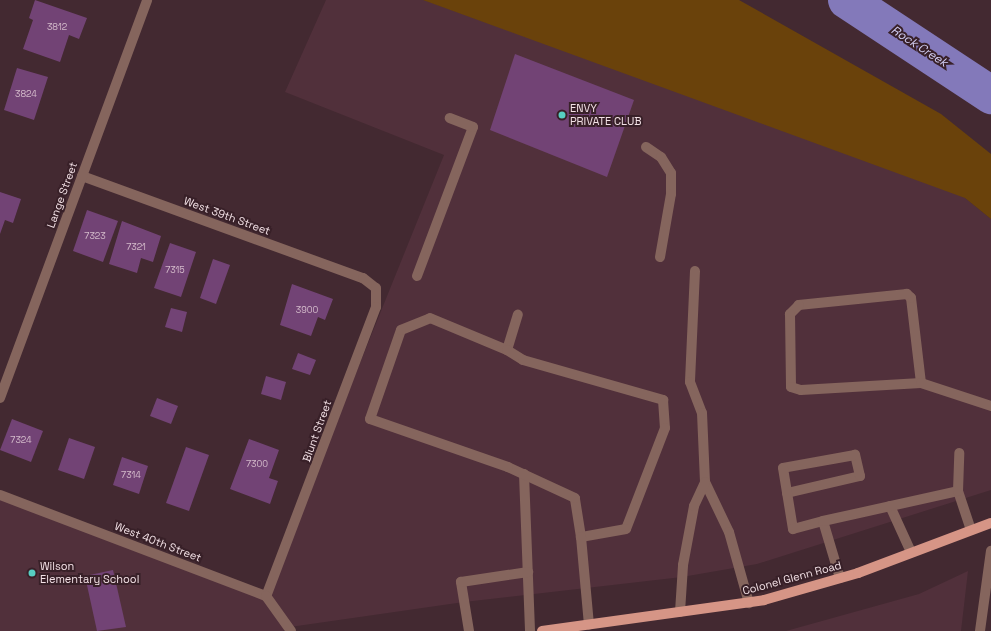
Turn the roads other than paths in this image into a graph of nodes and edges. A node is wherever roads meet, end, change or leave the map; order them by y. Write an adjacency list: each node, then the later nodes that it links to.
1 (147, 0): 4 (street, Lange Street)
2 (450, 118): 7 (street)
3 (646, 147): 5 (street)
4 (82, 176): 8 (street, West 39th Street); 12 (street, Lange Street)
5 (660, 257)
6 (695, 270): 16 (street)
7 (417, 276)
8 (363, 278): 29 (street, Blunt Street)
9 (518, 315): 10 (street)
10 (507, 350): 15 (street); 24 (street)
11 (921, 383): 11 (street); 13 (street)
12 (0, 398)
13 (991, 406)
14 (959, 453): 17 (street)
15 (524, 474): 24 (street); 27 (street)
16 (705, 482): 30 (street); 31 (street)
17 (958, 491): 20 (street); 23 (street)
18 (787, 493): 18 (street); 21 (street)
19 (0, 495): 29 (street, West 40th Street)
20 (890, 506): 21 (street); 26 (street)
21 (823, 521): 28 (street)
22 (991, 523): 23 (main road, Colonel Glenn Road)
23 (971, 530): 26 (main road, Colonel Glenn Road)
24 (581, 537): 32 (street)
25 (991, 551): 37 (street)
26 (911, 552): 28 (main road, Colonel Glenn Road)
27 (528, 572): 34 (street); 35 (street)
28 (840, 578): 30 (main road, Colonel Glenn Road)
29 (266, 596): 33 (street)
30 (750, 603): 31 (main road, Colonel Glenn Road)
31 (680, 612): 32 (main road, Colonel Glenn Road)
32 (589, 625): 36 (main road, Colonel Glenn Road)
33 (291, 631)
34 (469, 631)
35 (530, 631)
36 (542, 631)
37 (980, 631)

